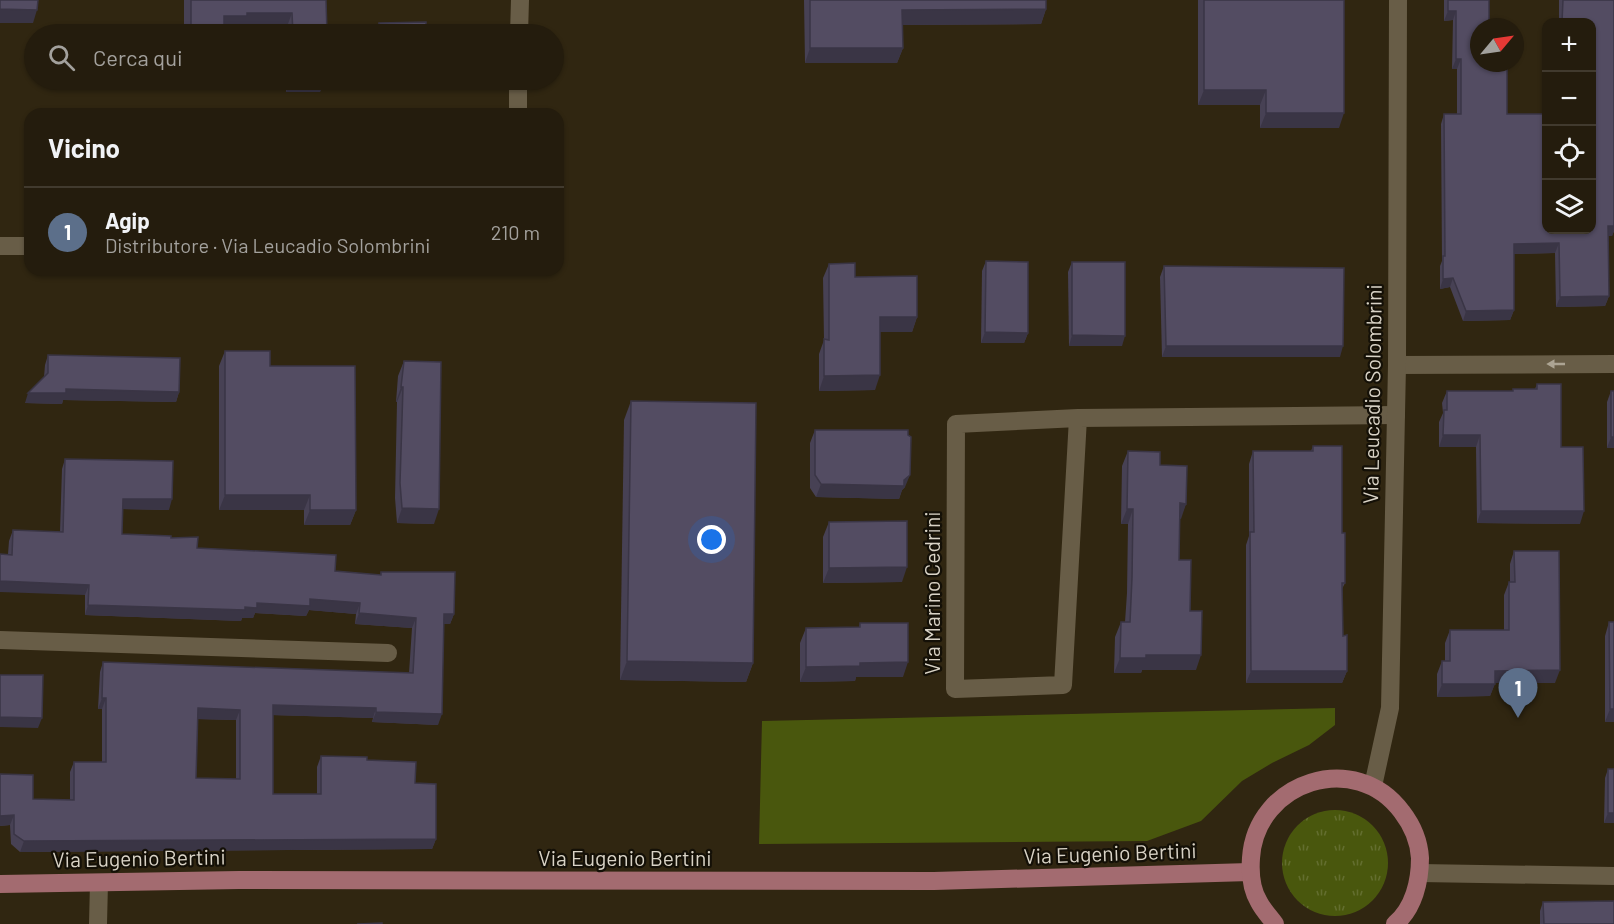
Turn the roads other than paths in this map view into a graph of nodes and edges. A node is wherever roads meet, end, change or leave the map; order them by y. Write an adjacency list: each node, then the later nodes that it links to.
1 (520, 0): 3 (street)
2 (1398, 0): 9 (street, Via Leucadio Solombrini)
3 (519, 24)
4 (518, 90): 5 (street)
5 (518, 108)
6 (0, 246): 7 (street)
7 (24, 246)
8 (1614, 364): 9 (street, one-way to 9)
9 (1397, 365): 10 (street, Via Leucadio Solombrini)
10 (1396, 415): 11 (street, Via Marino Cedrini); 14 (street, Via Leucadio Solombrini)
11 (1078, 417): 11 (street, Via Marino Cedrini)
12 (0, 640): 13 (street)
13 (388, 653)
14 (1373, 786): 15 (main road); 16 (main road)
15 (1250, 872): 18 (main road, Via Eugenio Bertini); 21 (main road)
16 (1420, 873): 17 (street); 22 (main road)
17 (1614, 876)
18 (99, 883): 19 (main road, Via Eugenio Bertini); 20 (street)
19 (0, 884)
20 (98, 924)
21 (1275, 924)
22 (1395, 924)

